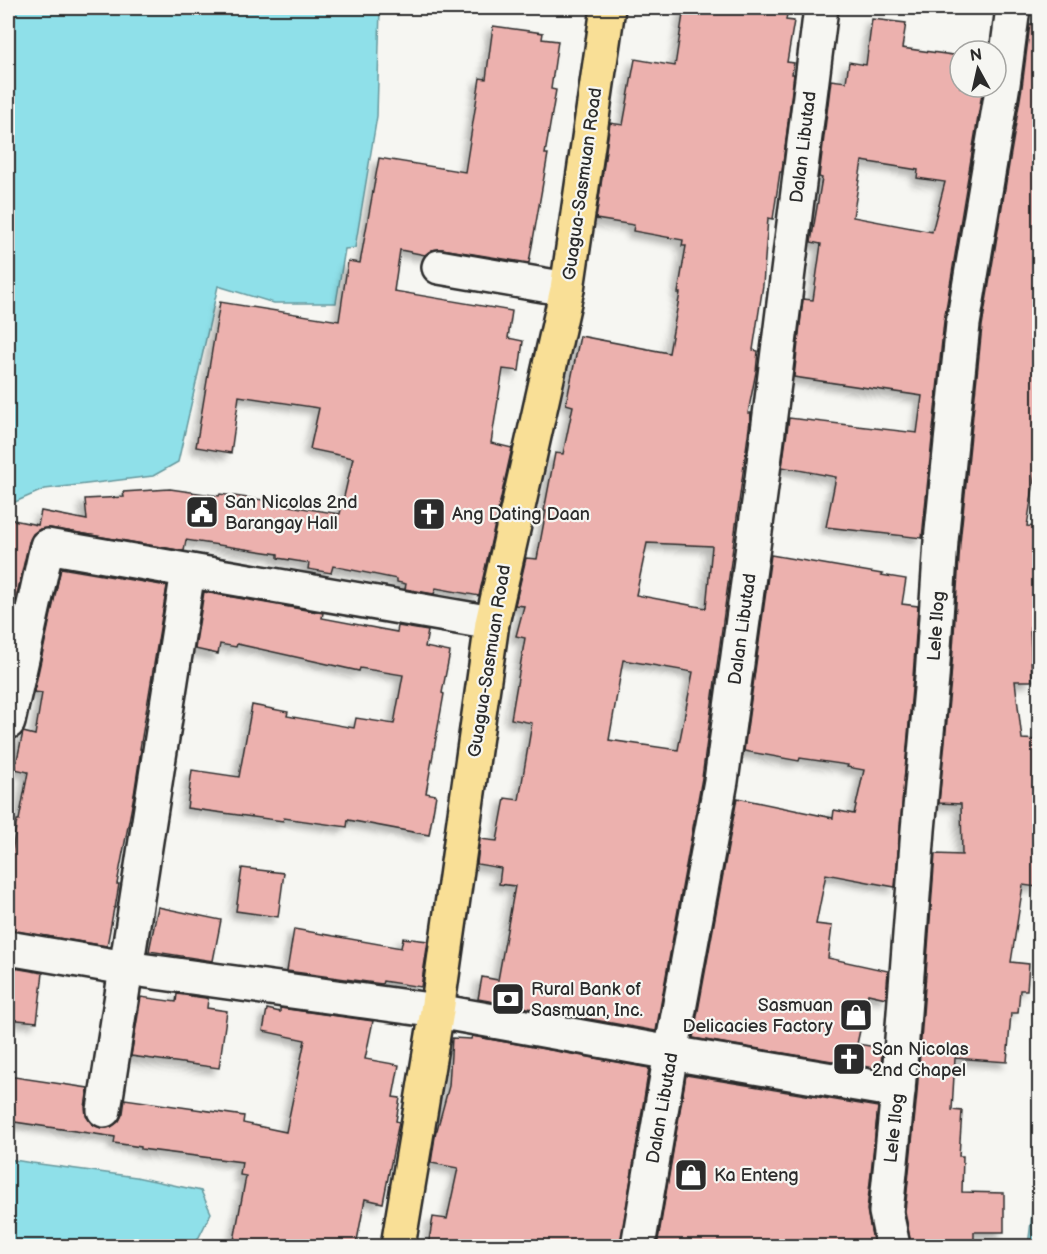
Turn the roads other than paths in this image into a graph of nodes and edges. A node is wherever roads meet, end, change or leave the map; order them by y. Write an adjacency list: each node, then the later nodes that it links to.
1 (608, 8): 5 (main road, Guagua-Sasmuan Road)
2 (821, 8): 12 (street, Dalan Libutad)
3 (1013, 8): 13 (street, Lele Ilog)
4 (439, 267): 5 (street)
5 (567, 289): 7 (main road, Guagua-Sasmuan Road)
6 (188, 571): 7 (street); 8 (street); 10 (street)
7 (492, 623): 11 (main road, Guagua-Sasmuan Road)
8 (8, 722)
9 (8, 948): 10 (street)
10 (126, 968): 11 (street); 14 (street)
11 (437, 1011): 12 (street); 15 (main road, Guagua-Sasmuan Road)
12 (671, 1053): 13 (street); 16 (street, Dalan Libutad)
13 (898, 1091): 17 (street, Lele Ilog)
14 (104, 1110)
15 (398, 1246)
16 (638, 1246)
17 (894, 1246)

